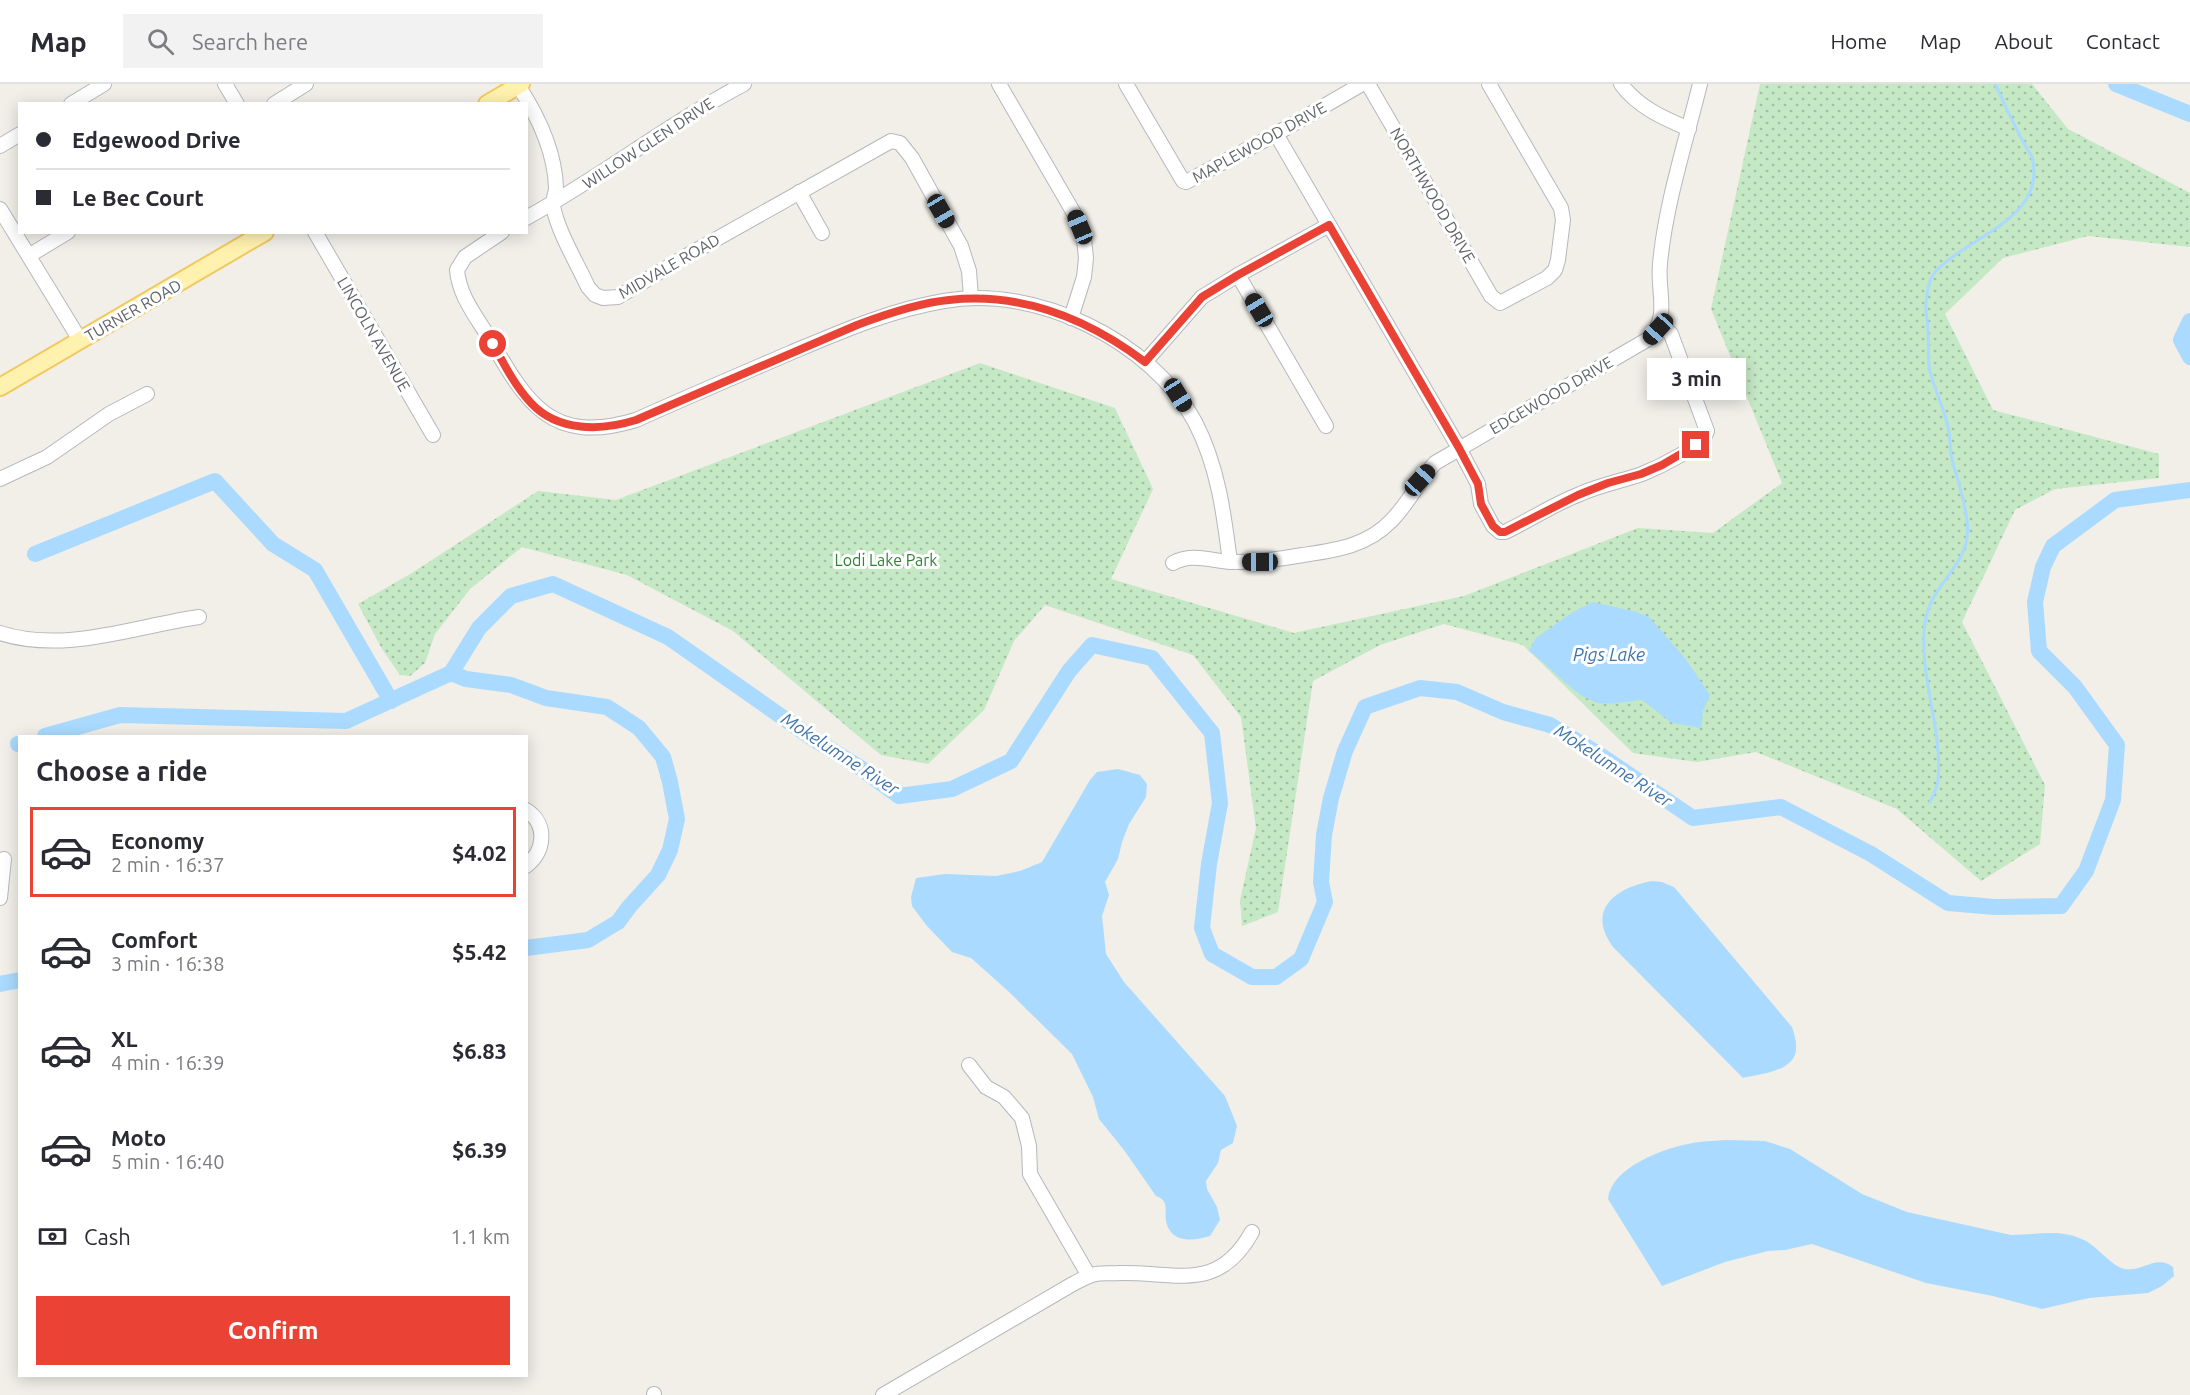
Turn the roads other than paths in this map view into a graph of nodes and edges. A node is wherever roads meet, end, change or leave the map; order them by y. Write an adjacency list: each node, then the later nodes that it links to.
1 (104, 84): 13 (street)
2 (225, 84): 14 (street)
3 (306, 84): 15 (street)
4 (744, 84): 22 (street, WILLOW GLEN DRIVE)
5 (999, 84): 34 (street)
6 (1126, 84): 18 (street, MAPLEWOOD DRIVE)
7 (1362, 84): 18 (street, MAPLEWOOD DRIVE)
8 (1368, 84): 9 (street, NORTHWOOD DRIVE)
9 (1489, 84)
10 (1621, 84): 17 (street)
11 (1700, 84): 17 (street)
12 (519, 85): 16 (main road); 22 (street)
13 (74, 102)
14 (236, 102)
15 (277, 102)
16 (490, 102)
17 (1689, 129): 35 (street)
18 (1276, 134): 25 (street)
19 (18, 135): 20 (street)
20 (0, 146)
21 (799, 192): 22 (street, MIDVALE ROAD); 26 (street); 33 (street, MIDVALE ROAD)
22 (553, 204): 24 (street)
23 (0, 209): 31 (street)
24 (528, 217)
25 (1329, 225): 32 (street); 42 (street)
26 (822, 233)
27 (66, 234): 31 (street)
28 (262, 234): 36 (main road, TURNER ROAD)
29 (316, 234): 41 (street, LINCOLN AVENUE)
30 (499, 234): 33 (street)
31 (30, 255): 36 (street)
32 (1238, 275): 37 (street); 40 (street)
33 (971, 298): 34 (street)
34 (1071, 318): 37 (street)
35 (1660, 324): 42 (street, EDGEWOOD DRIVE); 42 (street)
36 (80, 340): 38 (main road, TURNER ROAD)
37 (1145, 362): 44 (street)
38 (0, 387)
39 (147, 394): 43 (street)
40 (1326, 426)
41 (433, 435)
42 (1459, 448): 44 (street, EDGEWOOD DRIVE)
43 (0, 479)
44 (1230, 562): 45 (street, EDGEWOOD DRIVE)
45 (1173, 563)
46 (200, 617): 47 (street)
47 (0, 633)
48 (528, 811): 51 (street)
49 (18, 858): 50 (street)
50 (2, 859): 52 (street)
51 (528, 864)
52 (0, 898)
53 (969, 1065): 55 (street)
54 (1252, 1232): 55 (street)
55 (1089, 1276): 56 (street)
56 (883, 1395)

